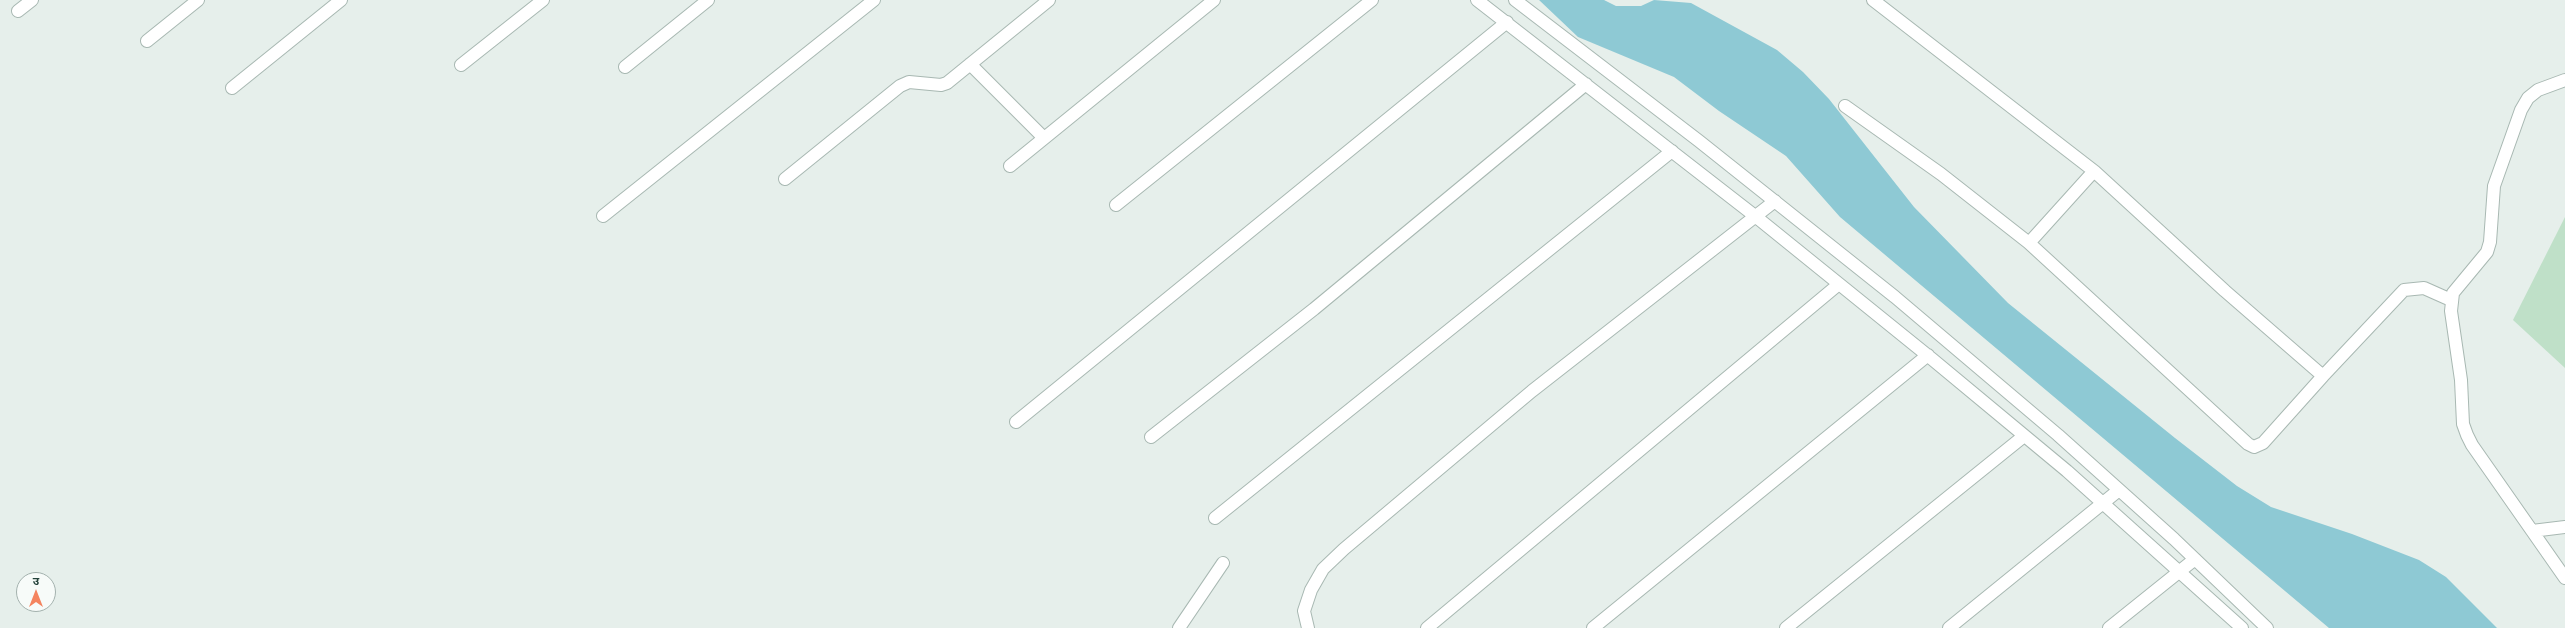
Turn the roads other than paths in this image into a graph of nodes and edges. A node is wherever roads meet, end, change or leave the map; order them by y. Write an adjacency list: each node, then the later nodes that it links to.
1 (32, 0): 13 (street)
2 (198, 0): 15 (street)
3 (341, 0): 21 (street)
4 (543, 0): 17 (street)
5 (708, 0): 18 (street)
6 (874, 0): 30 (street)
7 (1049, 0): 16 (street)
8 (1214, 0): 23 (street)
9 (1372, 0): 29 (street)
10 (1477, 0): 14 (street)
11 (1515, 0): 28 (street)
12 (1872, 0): 26 (street)
13 (18, 11)
14 (1507, 22): 20 (street); 37 (street)
15 (147, 41)
16 (970, 64): 23 (street); 27 (street)
17 (461, 65)
18 (625, 67)
19 (2565, 80): 34 (street)
20 (1586, 84): 24 (street); 39 (street)
21 (232, 88)
22 (1844, 106): 32 (street)
23 (1044, 138): 25 (street)
24 (1672, 151): 31 (street); 42 (street)
25 (1010, 166)
26 (2094, 171): 32 (street); 36 (street)
27 (785, 179)
28 (1774, 201): 31 (street); 40 (street)
29 (1116, 205)
30 (604, 216)
31 (1755, 216): 33 (street); 50 (street)
32 (2029, 243): 36 (street)
33 (1839, 284): 35 (street); 51 (street)
34 (2451, 300): 36 (street); 44 (street)
35 (1928, 355): 38 (street); 52 (street)
36 (2323, 376)
37 (1016, 422)
38 (2024, 436): 41 (street); 53 (street)
39 (1151, 437)
40 (2119, 490): 41 (street); 45 (street)
41 (2103, 503): 47 (street); 54 (street)
42 (1215, 518)
43 (2565, 527): 44 (street)
44 (2532, 531): 48 (street)
45 (2195, 559): 47 (street); 57 (street)
46 (1223, 563): 49 (street)
47 (2180, 571): 55 (street); 56 (street)
48 (2565, 578)
49 (1180, 628)
50 (1308, 628)
51 (1427, 628)
52 (1593, 628)
53 (1786, 628)
54 (1949, 628)
55 (2110, 628)
56 (2242, 628)
57 (2267, 628)

